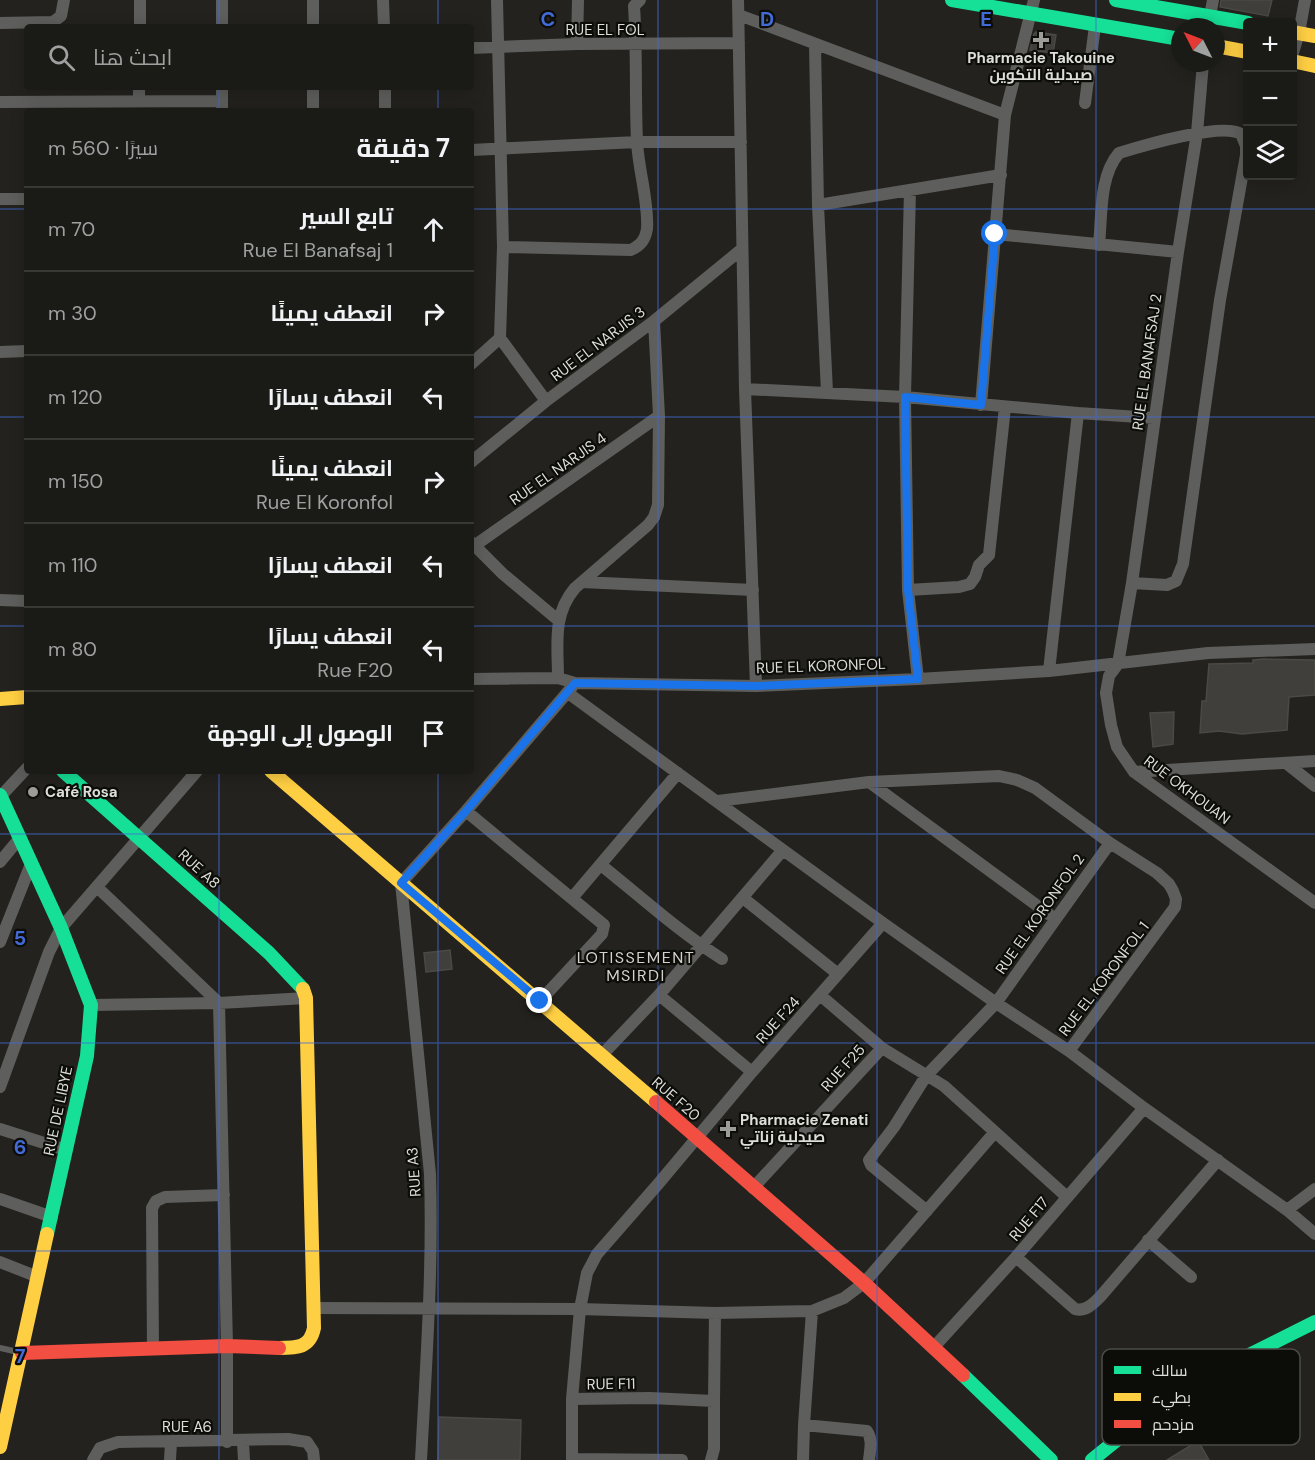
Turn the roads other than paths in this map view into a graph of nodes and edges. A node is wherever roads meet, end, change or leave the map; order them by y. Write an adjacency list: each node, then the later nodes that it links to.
1 (64, 0): 20 (street)
2 (140, 0): 22 (street)
3 (222, 0): 23 (street)
4 (313, 0): 24 (street)
5 (383, 0): 25 (street)
6 (497, 0): 35 (street)
7 (578, 0): 32 (street)
8 (640, 0): 34 (street)
9 (738, 0): 15 (street)
10 (952, 0): 16 (street)
11 (1034, 0): 16 (street)
12 (1116, 0): 17 (street)
13 (1213, 0): 18 (street)
14 (1305, 0): 27 (street)
15 (739, 15): 31 (street); 33 (street)
16 (1030, 15): 26 (street); 52 (street)
17 (1192, 18)
18 (1210, 18)
19 (1225, 22): 21 (street)
20 (0, 23)
21 (1243, 23)
22 (140, 24)
23 (222, 24)
24 (313, 24)
25 (384, 24)
26 (1095, 26): 30 (street); 48 (street)
27 (1297, 29)
28 (1297, 33): 29 (street)
29 (1315, 36)
30 (1171, 38)
31 (739, 43): 34 (street, RUE EL FOL); 55 (street)
32 (577, 44): 34 (street, RUE EL FOL); 35 (street, RUE EL FOL)
33 (814, 44): 52 (street); 62 (street)
34 (637, 45): 54 (street)
35 (499, 46): 36 (street, RUE EL FOL); 56 (street)
36 (474, 48)
37 (1225, 48): 38 (street)
38 (1243, 51)
39 (1297, 62): 40 (street)
40 (1315, 66)
41 (1202, 72): 53 (street, RUE EL BANAFSAJ 2)
42 (139, 90): 46 (street)
43 (222, 90): 49 (street)
44 (313, 90): 50 (street)
45 (385, 90): 51 (street)
46 (139, 100): 47 (street); 49 (street)
47 (0, 102)
48 (1085, 103)
49 (222, 106)
50 (313, 108)
51 (385, 108)
52 (1005, 115): 58 (street)
53 (1197, 133): 64 (street); 67 (street, RUE EL BANAFSAJ 2); 86 (street)
54 (637, 142): 55 (street); 56 (street); 65 (street)
55 (741, 142): 66 (street)
56 (501, 149): 57 (street); 65 (street)
57 (474, 150)
58 (1001, 175): 59 (street); 63 (street)
59 (910, 190): 62 (street); 75 (street)
60 (0, 199): 61 (street)
61 (24, 199)
62 (818, 204): 74 (street)
63 (995, 234): 64 (street); 77 (street)
64 (1099, 245): 67 (street)
65 (503, 247): 69 (street)
66 (742, 249): 68 (street, RUE EL NARJIS 3); 73 (street)
67 (1178, 252): 81 (street, RUE EL BANAFSAJ 2)
68 (654, 321): 76 (street, RUE EL NARJIS 3); 80 (street)
69 (500, 338): 72 (street); 76 (street)
70 (24, 351): 71 (street)
71 (0, 352)
72 (474, 361)
73 (745, 389): 74 (street); 87 (street)
74 (826, 392): 75 (street)
75 (905, 397): 77 (street); 88 (street)
76 (546, 401): 82 (street, RUE EL NARJIS 3)
77 (981, 405): 78 (street)
78 (1005, 407): 79 (street); 88 (street)
79 (1078, 413): 81 (street); 94 (street)
80 (659, 416): 83 (street, RUE EL NARJIS 4); 85 (street)
81 (1154, 418): 86 (street, RUE EL BANAFSAJ 2)
82 (474, 460)
83 (474, 543)
84 (474, 546): 91 (street)
85 (582, 582): 87 (street); 91 (street)
86 (1132, 583): 93 (street, RUE EL BANAFSAJ 2)
87 (753, 590): 98 (street)
88 (908, 590): 97 (street)
89 (0, 600): 90 (street)
90 (24, 601)
91 (558, 620): 95 (street)
92 (1315, 649): 93 (street, RUE EL KORONFOL)
93 (1118, 664): 94 (street, RUE EL KORONFOL); 105 (street, RUE OKHOUAN)
94 (1049, 671): 97 (street, RUE EL KORONFOL)
95 (558, 678): 96 (street, RUE EL KORONFOL); 99 (street, RUE EL KORONFOL)
96 (474, 679)
97 (918, 679): 98 (street, RUE EL KORONFOL)
98 (756, 686): 99 (street, RUE EL KORONFOL)
99 (571, 688): 106 (street); 114 (street)
100 (24, 697): 101 (street)
101 (0, 699)
102 (1315, 761): 103 (street)
103 (1286, 763): 105 (street); 111 (street)
104 (24, 771): 112 (street)
105 (1134, 772): 126 (street, RUE OKHOUAN)
106 (678, 773): 113 (street); 121 (street)
107 (66, 774): 115 (street, RUE A8)
108 (194, 774): 115 (street)
109 (274, 774): 122 (street, RUE F20)
110 (869, 782): 113 (street, RUE EL KORONFOL 1); 117 (street, RUE EL KORONFOL 1); 127 (street)
111 (1315, 786)
112 (0, 795): 116 (street, RUE DE LIBYE)
113 (717, 801): 118 (street)
114 (466, 811): 122 (street); 124 (street)
115 (140, 838): 123 (street); 136 (street, RUE A8)
116 (19, 839): 119 (street); 120 (street, RUE DE LIBYE)
117 (1110, 843): 127 (street, RUE EL KORONFOL 2); 142 (street, RUE EL KORONFOL 1)
118 (783, 850): 125 (street); 128 (street)
119 (0, 862)
120 (31, 864): 129 (street, RUE DE LIBYE); 130 (street)
121 (601, 865): 124 (street); 131 (street)
122 (401, 883): 137 (street, RUE F20); 170 (street, RUE A3)
123 (97, 887): 129 (street); 138 (street)
124 (572, 898): 137 (street)
125 (743, 898): 131 (street); 133 (street)
126 (1315, 903)
127 (1054, 918): 139 (street, RUE EL KORONFOL 2)
128 (883, 923): 133 (street, RUE F24); 139 (street)
129 (61, 928): 140 (street, RUE DE LIBYE); 146 (street)
130 (0, 942)
131 (702, 946): 132 (street); 134 (street)
132 (722, 959)
133 (838, 974): 135 (street, RUE F24)
134 (659, 995): 143 (street); 144 (street)
135 (820, 995): 141 (street); 144 (street, RUE F24)
136 (306, 998): 138 (street); 168 (street)
137 (540, 1001): 143 (street, RUE F20)
138 (219, 1003): 140 (street); 155 (street)
139 (996, 1003): 142 (street); 145 (street, RUE EL KORONFOL 2)
140 (91, 1005): 151 (street, RUE DE LIBYE)
141 (882, 1048): 145 (street); 153 (street, RUE F25)
142 (1069, 1051): 147 (street)
143 (601, 1056): 150 (street, RUE F20)
144 (752, 1072): 150 (street, RUE F24)
145 (926, 1076): 149 (street); 159 (street, RUE EL KORONFOL 2)
146 (0, 1087)
147 (1144, 1108): 152 (street); 156 (street, RUE F17)
148 (0, 1129): 151 (street)
149 (995, 1132): 156 (street); 159 (street)
150 (696, 1138): 153 (street, RUE F20); 169 (street, RUE F24)
151 (66, 1150): 160 (street, RUE DE LIBYE)
152 (1218, 1160): 158 (street); 162 (street)
153 (753, 1188): 167 (street, RUE F20)
154 (1315, 1189): 158 (street)
155 (224, 1195): 174 (street); 177 (street)
156 (1067, 1197): 163 (street, RUE F17)
157 (0, 1199): 160 (street)
158 (1287, 1210): 161 (street)
159 (927, 1211): 167 (street)
160 (52, 1217): 165 (street, RUE DE LIBYE)
161 (1315, 1234)
162 (1148, 1240): 163 (street); 166 (street)
163 (1016, 1257): 175 (street, RUE F17)
164 (0, 1262): 165 (street)
165 (38, 1277): 179 (street, RUE DE LIBYE)
166 (1191, 1277)
167 (864, 1284): 171 (street); 175 (street, RUE F20)
168 (314, 1308): 170 (street); 174 (street)
169 (580, 1309): 170 (street); 172 (street); 180 (street, RUE F24)
170 (429, 1310): 193 (street, RUE A3)
171 (812, 1311): 172 (street); 182 (street)
172 (715, 1313): 181 (street)
173 (1315, 1322): 178 (street)
174 (227, 1346): 177 (street); 184 (street)
175 (934, 1347): 199 (street, RUE F20)
176 (0, 1348): 179 (lane)
177 (153, 1349): 179 (street)
178 (1261, 1349)
179 (22, 1353): 187 (street, RUE DE LIBYE)
180 (572, 1400): 181 (street, RUE F11); 188 (street, RUE F24)
181 (714, 1401): 196 (street)
182 (804, 1425): 197 (street); 198 (street)
183 (171, 1442): 184 (street, RUE A6); 189 (street, RUE A6); 190 (street)
184 (227, 1442): 185 (street, RUE A6)
185 (243, 1442): 191 (street); 192 (street, RUE A6)
186 (1111, 1445): 200 (street)
187 (0, 1447)
188 (572, 1459): 194 (street)
189 (93, 1460)
190 (170, 1460)
191 (244, 1460)
192 (314, 1460)
193 (422, 1460)
194 (657, 1460): 195 (street)
195 (682, 1460)
196 (711, 1460)
197 (803, 1460)
198 (869, 1460)
199 (1051, 1460)
200 (1092, 1460)

